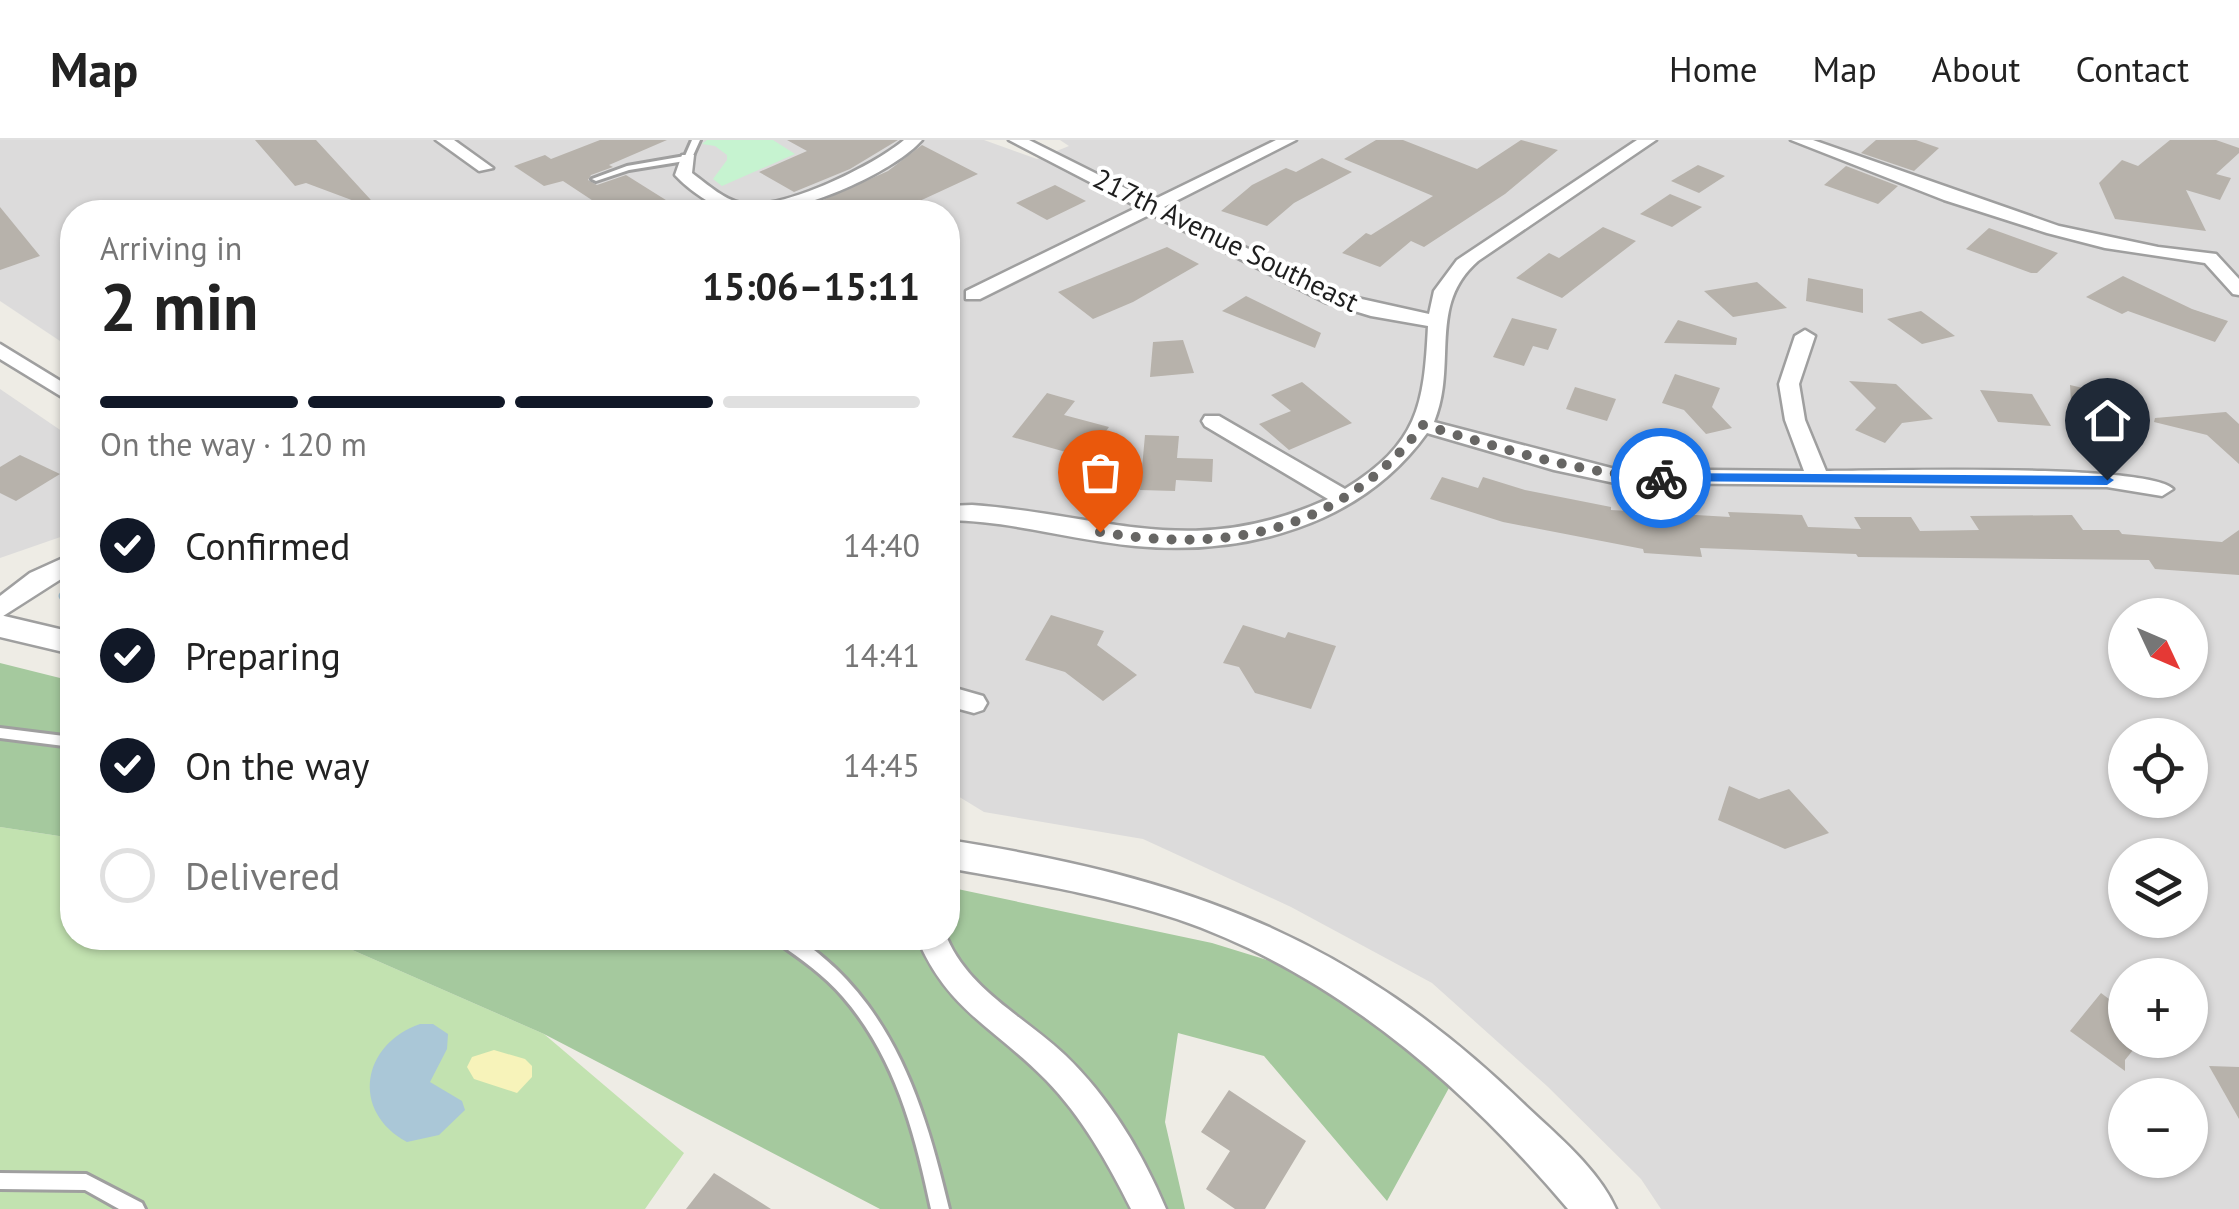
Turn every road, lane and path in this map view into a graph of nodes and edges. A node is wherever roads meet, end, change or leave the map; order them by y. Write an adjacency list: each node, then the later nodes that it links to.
1 (444, 140): 9 (street)
2 (696, 140): 8 (lane)
3 (914, 140): 12 (street)
4 (1018, 140): 13 (street, 217th Avenue Southeast)
5 (1288, 140): 13 (street)
6 (1648, 140): 18 (street)
7 (1799, 140): 15 (street)
8 (688, 158): 10 (lane); 11 (street)
9 (485, 168)
10 (596, 179)
11 (721, 200)
12 (797, 200)
13 (1154, 206): 17 (street); 18 (street, 217th Avenue Southeast)
14 (2234, 256): 15 (street)
15 (2210, 258): 16 (street)
16 (2239, 290)
17 (973, 295)
18 (1440, 322): 23 (street)
19 (1805, 336): 24 (street)
20 (0, 350): 21 (street)
21 (60, 389)
22 (1212, 421): 26 (street)
23 (1423, 425): 24 (street); 26 (street)
24 (1818, 478): 25 (street)
25 (2162, 489)
26 (1345, 498): 27 (street)
27 (960, 513)
28 (60, 568): 29 (street)
29 (0, 609)
30 (0, 626): 31 (street)
31 (60, 640)
32 (960, 699): 33 (street)
33 (974, 703)
34 (0, 733): 35 (lane)
35 (60, 740)
36 (960, 856): 43 (street)
37 (799, 950): 41 (lane)
38 (936, 950): 42 (street)
39 (0, 1182): 40 (lane)
40 (136, 1209)
41 (940, 1209)
42 (1149, 1209)
43 (1595, 1209)

